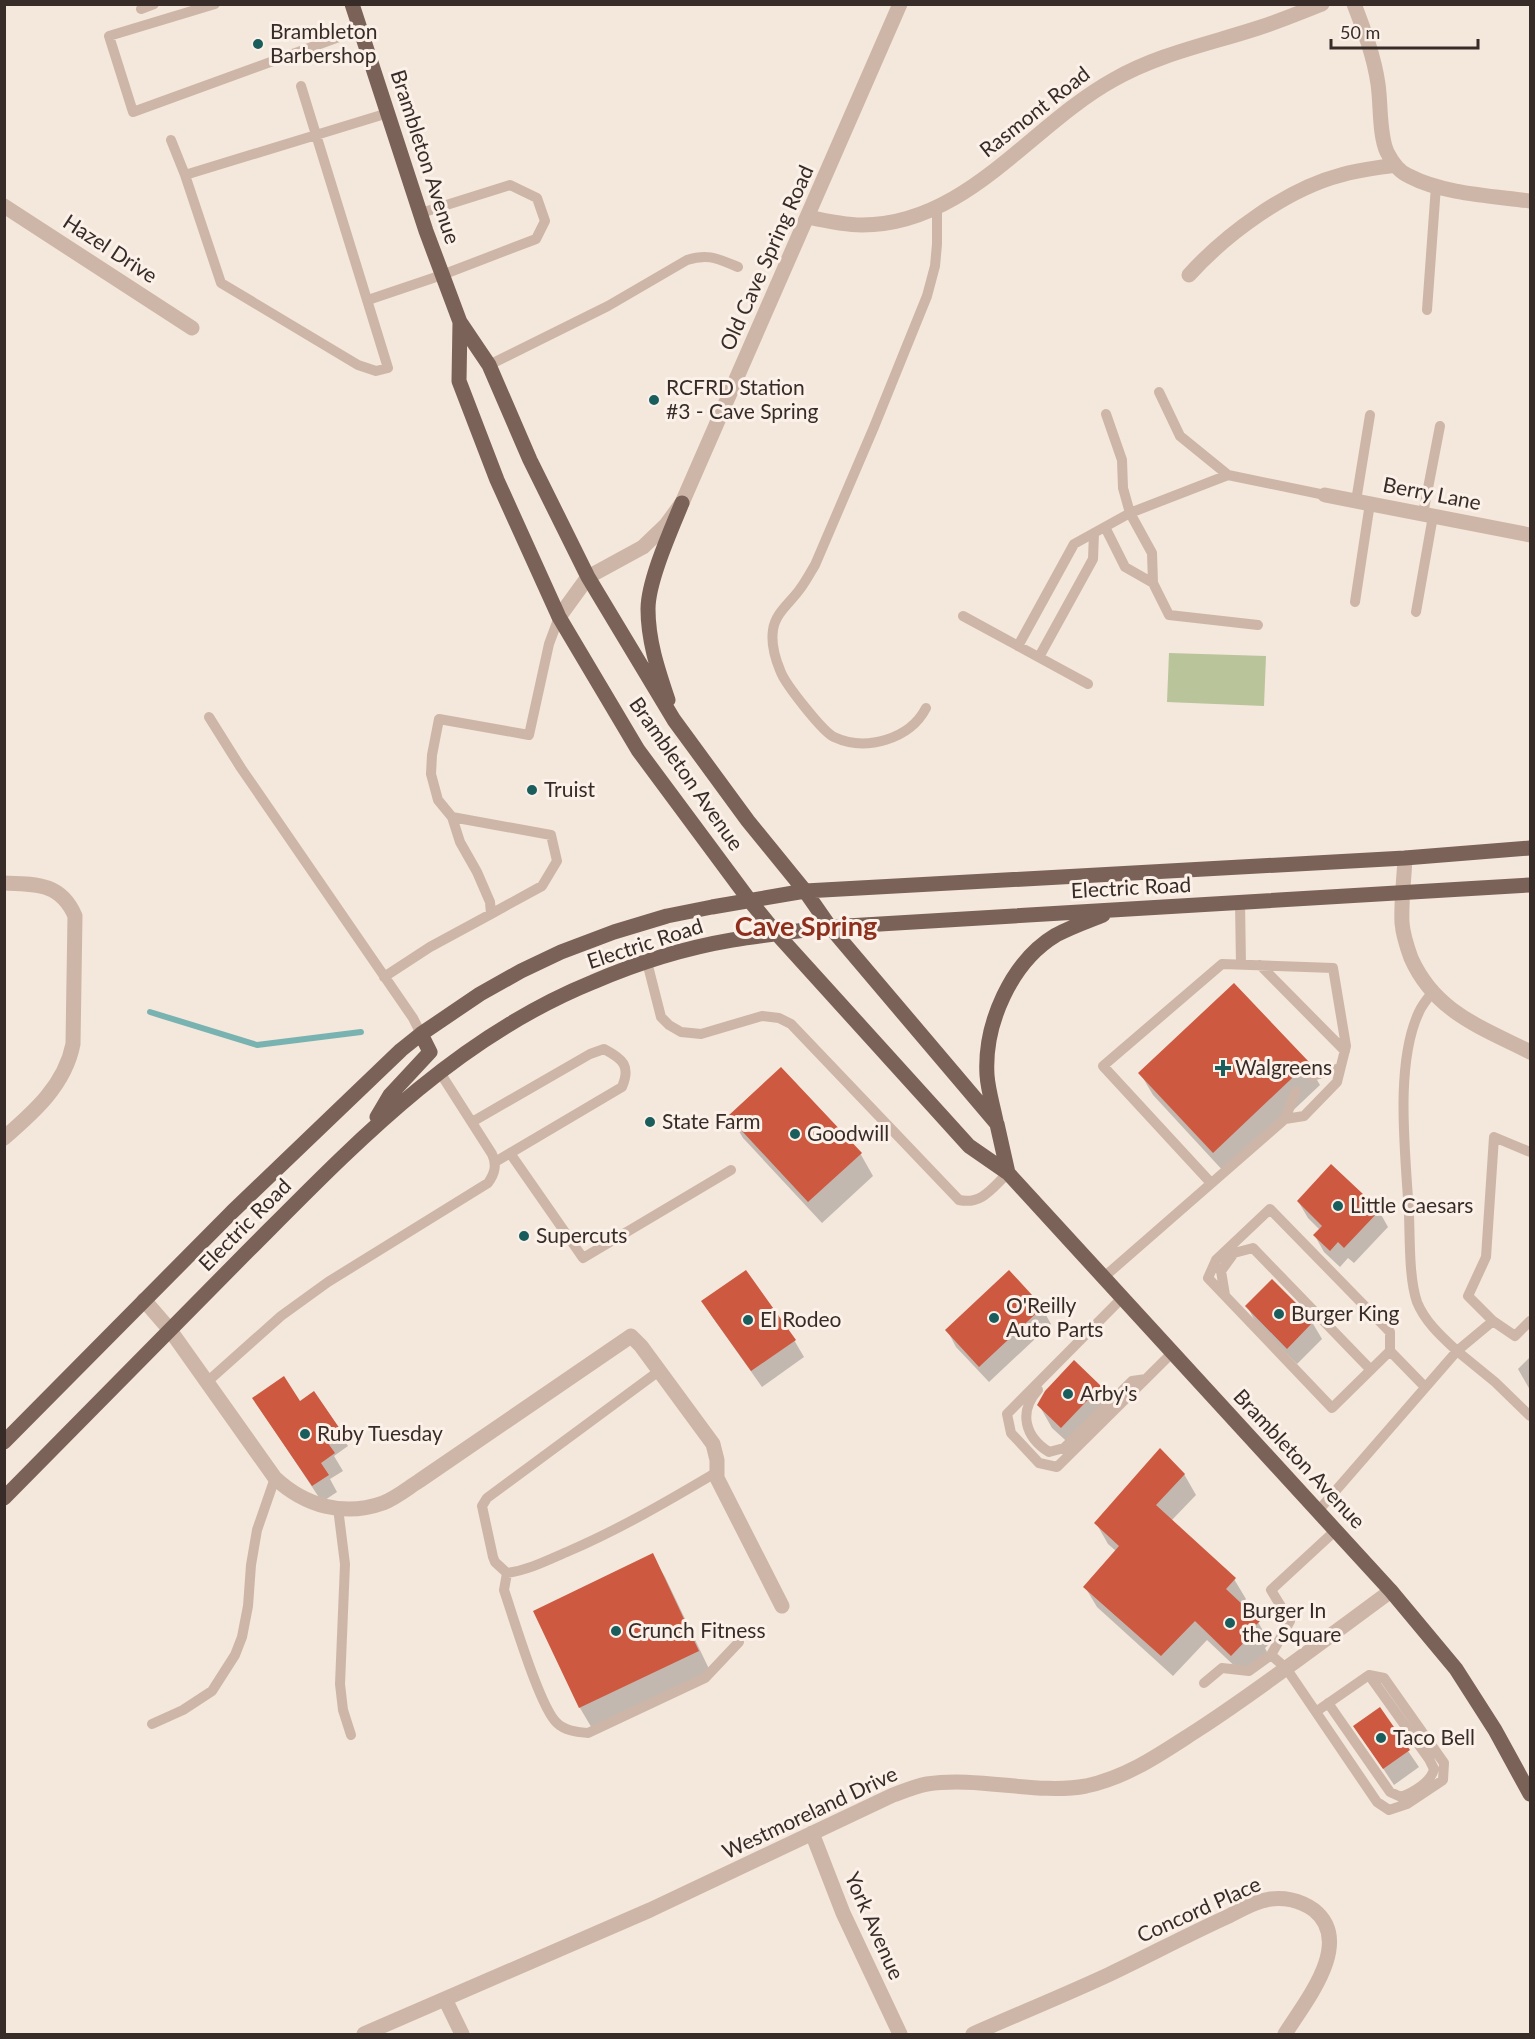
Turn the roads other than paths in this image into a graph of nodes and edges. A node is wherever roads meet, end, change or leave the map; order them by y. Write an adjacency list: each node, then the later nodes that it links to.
1 (154, 4): 7 (lane)
2 (215, 4): 8 (lane)
3 (352, 4): 8 (main road, Brambleton Avenue)
4 (900, 4): 20 (street, Old Cave Spring Road)
5 (1322, 4): 18 (street, Rasmont Road)
6 (1354, 4): 13 (street)
7 (141, 9)
8 (361, 29): 10 (main road, Brambleton Avenue)
9 (301, 86): 11 (lane)
10 (388, 113): 11 (lane); 19 (main road, Brambleton Avenue)
11 (317, 134): 14 (lane); 24 (lane)
12 (171, 140): 14 (lane)
13 (1395, 165): 15 (street); 23 (street)
14 (185, 175): 24 (lane)
15 (1436, 186): 16 (street); 25 (lane)
16 (1530, 201)
17 (4, 206): 27 (street, Hazel Drive)
18 (936, 207): 20 (street, Rasmont Road); 52 (lane)
19 (421, 213): 22 (main road, Brambleton Avenue); 22 (lane)
20 (808, 217): 36 (street, Old Cave Spring Road)
21 (738, 267): 28 (lane)
22 (442, 275): 24 (lane); 26 (main road, Brambleton Avenue)
23 (1189, 275)
24 (368, 300)
25 (1427, 310)
26 (460, 322): 28 (main road, Brambleton Avenue); 47 (main road, Brambleton Avenue)
27 (192, 328)
28 (489, 365): 42 (main road, Brambleton Avenue)
29 (1159, 392): 33 (lane)
30 (1106, 414): 37 (lane)
31 (1370, 415): 35 (lane)
32 (1440, 426): 38 (lane)
33 (1227, 475): 34 (lane); 37 (lane)
34 (1325, 495): 35 (street, Berry Lane)
35 (1363, 502): 38 (street, Berry Lane); 44 (lane)
36 (682, 503): 42 (street, Old Cave Spring Road); 54 (main road)
37 (1130, 513): 39 (lane); 43 (lane)
38 (1428, 515): 41 (street, Berry Lane); 45 (lane)
39 (1105, 527): 40 (lane); 43 (lane)
40 (1094, 533): 49 (lane); 50 (lane)
41 (1530, 535)
42 (588, 577): 47 (street, Old Cave Spring Road); 54 (main road, Brambleton Avenue)
43 (1153, 583): 48 (lane)
44 (1355, 602)
45 (1416, 612)
46 (963, 616): 49 (lane)
47 (559, 617): 55 (lane); 62 (main road, Brambleton Avenue)
48 (1258, 625)
49 (1018, 646): 50 (lane)
50 (1039, 657): 51 (lane)
51 (1088, 684)
52 (926, 708)
53 (209, 717): 71 (lane)
54 (674, 720): 60 (main road, Brambleton Avenue)
55 (452, 817): 65 (lane); 65 (lane)
56 (1530, 848): 57 (main road, Electric Road)
57 (1406, 858): 60 (main road, Electric Road); 61 (street)
58 (4, 884): 84 (street)
59 (1530, 885): 61 (main road, Electric Road)
60 (805, 891): 62 (main road, Electric Road); 66 (main road, Brambleton Avenue)
61 (1404, 893): 63 (main road, Electric Road); 72 (street)
62 (750, 901): 67 (main road, Brambleton Avenue); 73 (main road, Electric Road)
63 (1240, 903): 64 (main road, Electric Road); 69 (lane)
64 (1113, 910): 66 (main road, Electric Road); 82 (main road)
65 (491, 914): 71 (lane)
66 (830, 927): 67 (main road, Electric Road); 82 (main road, Brambleton Avenue)
67 (777, 934): 68 (main road, Electric Road); 89 (main road, Brambleton Avenue)
68 (647, 962): 77 (main road, Electric Road); 89 (lane)
69 (1241, 965): 70 (lane); 90 (lane)
70 (1260, 966): 74 (lane); 74 (lane)
71 (384, 977): 73 (lane)
72 (1432, 993): 75 (street); 99 (lane)
73 (421, 1034): 83 (main road); 94 (main road, Electric Road)
74 (1345, 1051): 76 (lane)
75 (1530, 1052)
76 (1340, 1068): 78 (lane); 80 (lane)
77 (439, 1071): 81 (lane); 83 (main road, Electric Road)
78 (1312, 1076)
79 (1296, 1091): 80 (lane)
80 (1285, 1119): 90 (lane)
81 (472, 1122): 85 (lane); 87 (lane)
82 (997, 1124): 89 (main road, Brambleton Avenue)
83 (368, 1132): 97 (main road, Electric Road)
84 (4, 1138)
85 (511, 1152): 87 (lane); 88 (lane)
86 (1530, 1152): 95 (lane)
87 (495, 1162): 105 (lane)
88 (731, 1170)
89 (1008, 1173): 91 (main road, Brambleton Avenue)
90 (1211, 1183): 91 (lane)
91 (1104, 1277): 93 (main road, Brambleton Avenue)
92 (1225, 1295): 98 (lane); 102 (lane); 102 (lane)
93 (1123, 1297): 100 (main road, Brambleton Avenue); 101 (lane)
94 (144, 1300): 97 (street); 108 (main road, Electric Road)
95 (1493, 1321): 96 (lane); 99 (lane)
96 (1530, 1321)
97 (170, 1330): 105 (street); 111 (main road, Electric Road)
98 (1390, 1351): 102 (lane); 106 (lane)
99 (1457, 1351): 106 (lane); 107 (lane)
100 (1173, 1352): 104 (lane); 113 (main road, Brambleton Avenue)
101 (1060, 1358): 104 (lane); 104 (lane)
102 (1370, 1369)
103 (659, 1371): 109 (street); 112 (street); 115 (lane)
104 (1146, 1379)
105 (207, 1382): 110 (street)
106 (1425, 1387): 113 (lane)
107 (1530, 1416)
108 (4, 1442)
109 (717, 1472): 115 (lane); 117 (street)
110 (275, 1478): 112 (street); 125 (lane)
111 (4, 1498)
112 (338, 1508): 126 (lane)
113 (1318, 1511): 114 (main road, Brambleton Avenue)
114 (1336, 1530): 116 (main road, Brambleton Avenue); 119 (lane)
115 (507, 1573): 118 (lane)
116 (1391, 1591): 120 (street, Westmoreland Drive); 127 (main road, Brambleton Avenue)
117 (782, 1606)
118 (739, 1642)
119 (1271, 1655): 120 (lane); 122 (lane)
120 (1286, 1668): 124 (lane); 128 (street, Westmoreland Drive)
121 (1370, 1675): 123 (lane); 123 (lane); 124 (lane)
122 (1204, 1683)
123 (1328, 1703): 124 (lane)
124 (1317, 1711)
125 (152, 1724)
126 (351, 1735)
127 (1530, 1794)
128 (812, 1833): 129 (street, Westmoreland Drive); 132 (street, York Avenue)
129 (445, 1999): 130 (street, Westmoreland Drive); 131 (street)
130 (364, 2034)
131 (462, 2034)
132 (900, 2034)
133 (973, 2034): 134 (street, Concord Place)
134 (1285, 2034)

